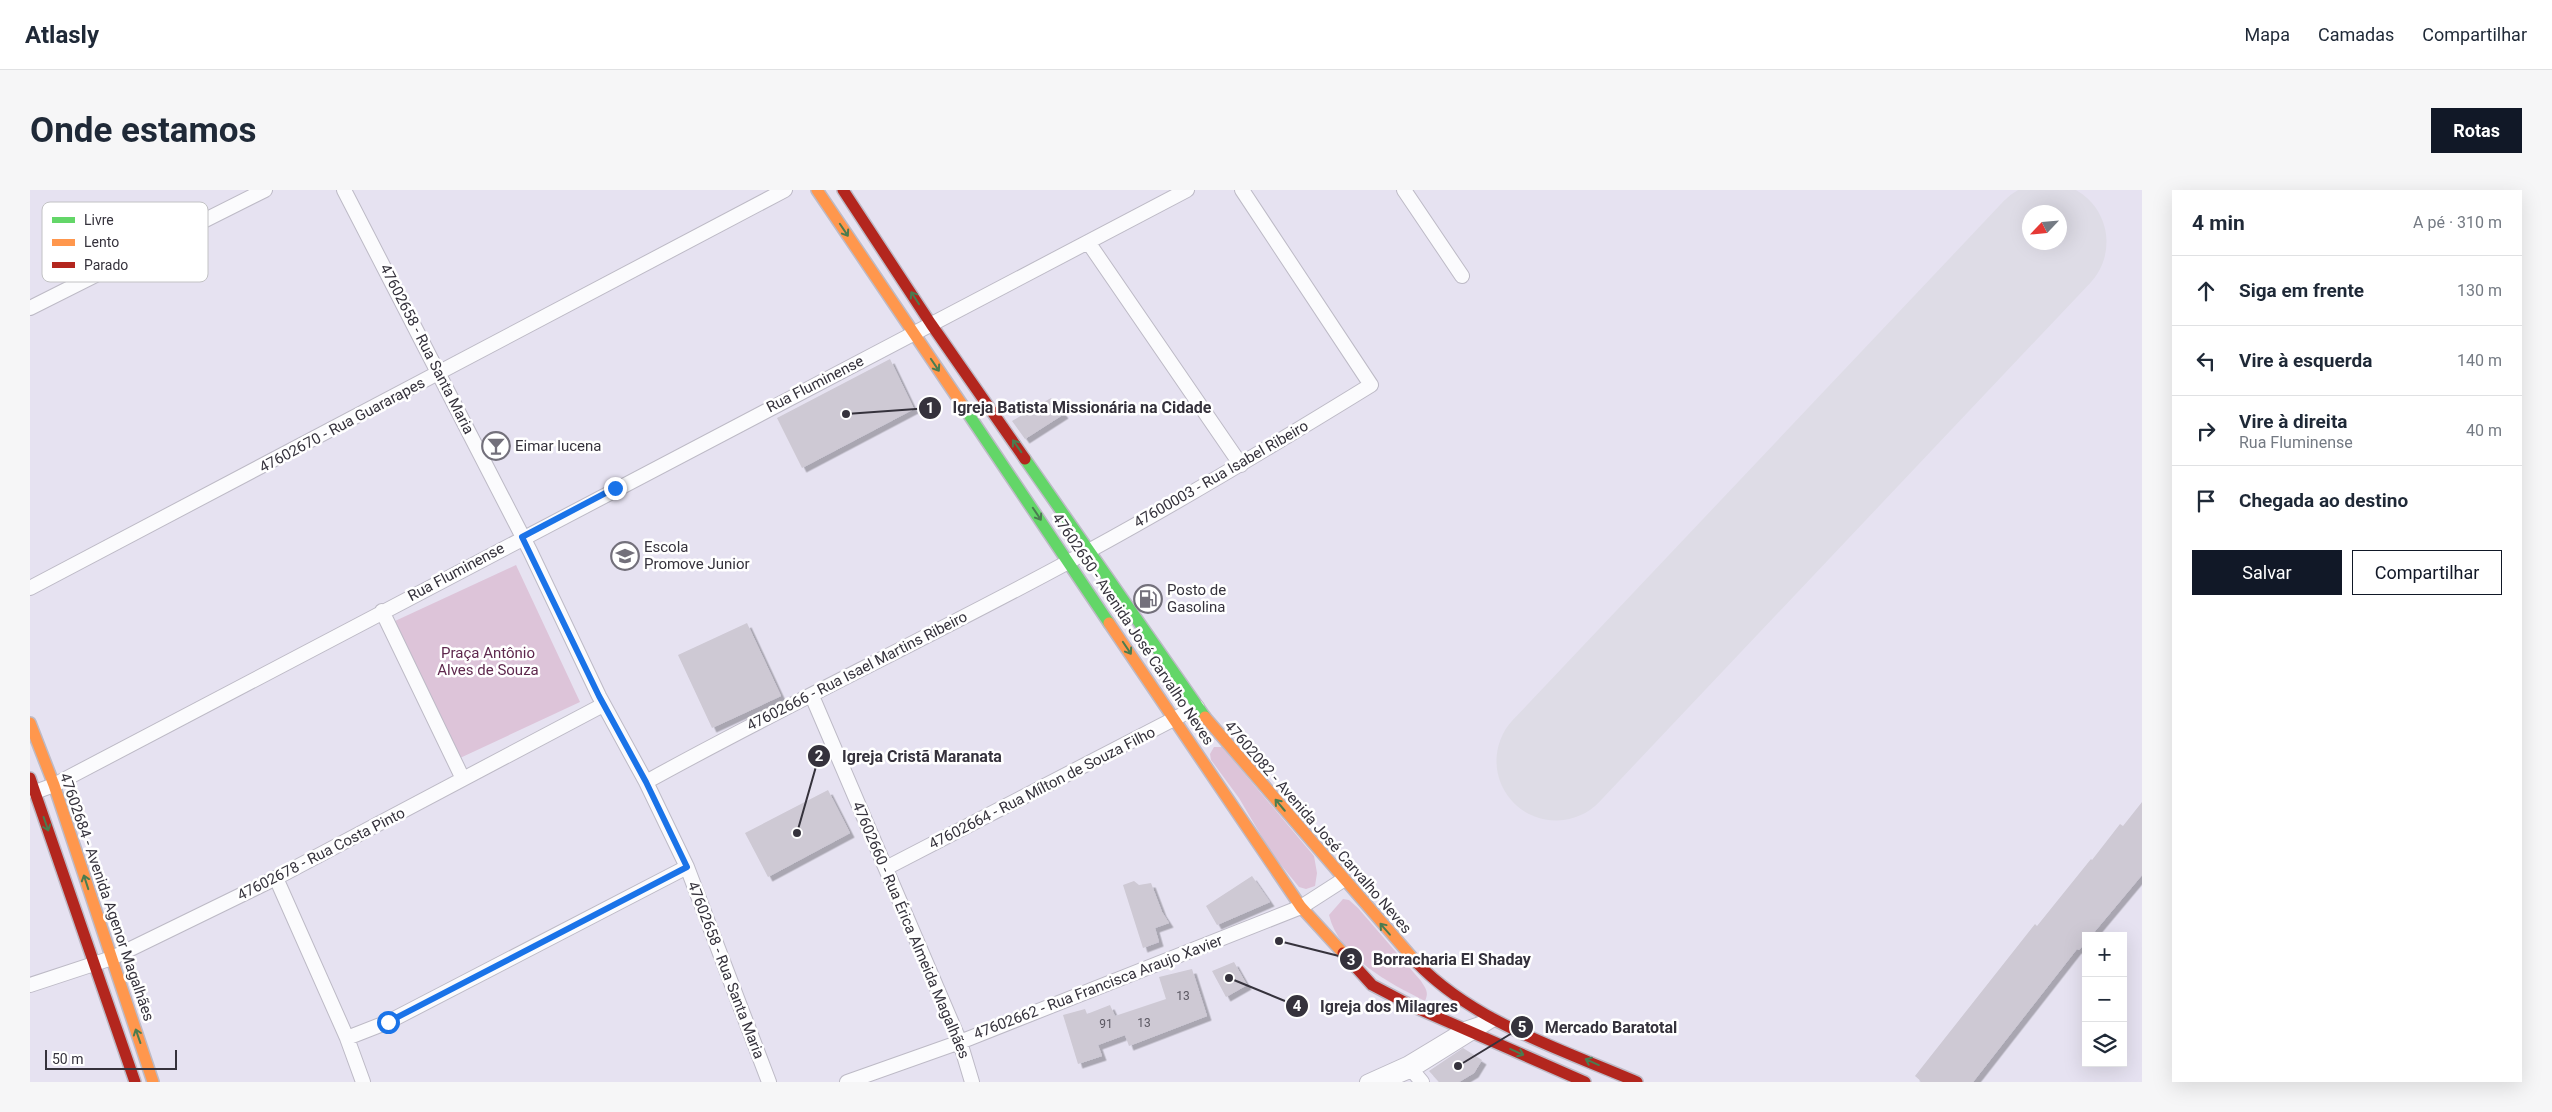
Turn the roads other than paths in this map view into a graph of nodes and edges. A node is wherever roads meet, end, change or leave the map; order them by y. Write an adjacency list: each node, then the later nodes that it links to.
1 (265, 190): 9 (street)
2 (344, 190): 16 (street, 47602658 - Rua Santa Maria)
3 (786, 190): 16 (street, 47602670 - Rua Guararapes)
4 (817, 190): 15 (street, 47602650 - Avenida José Carvalho Neves, one-way to 15)
5 (843, 190): 14 (street, 47602082 - Avenida José Carvalho Neves, one-way to 5)
6 (1187, 190): 10 (street, Rua Fluminense)
7 (1242, 190): 17 (street, 47600003 - Rua Isabel Ribeiro)
8 (1404, 190): 11 (street)
9 (208, 219)
10 (1088, 242): 14 (street, Rua Fluminense); 17 (street)
11 (1462, 276)
12 (82, 282): 13 (street)
13 (30, 308)
14 (931, 324): 15 (street, Rua Fluminense); 18 (street, 47602082 - Avenida José Carvalho Neves, one-way to 14)
15 (914, 334): 19 (street, 47602650 - Avenida José Carvalho Neves, one-way to 19); 20 (street, Rua Fluminense)
16 (440, 374): 20 (street, 47602658 - Rua Santa Maria); 23 (street, 47602670 - Rua Guararapes)
17 (1241, 465): 21 (street, 47600003 - Rua Isabel Ribeiro)
18 (1036, 472): 19 (street); 21 (street, 47602082 - Avenida José Carvalho Neves)
19 (1016, 484): 22 (street, 47602650 - Avenida José Carvalho Neves, one-way to 22)
20 (522, 537): 24 (street, Rua Fluminense); 26 (street, 47602658 - Rua Santa Maria)
21 (1089, 551): 22 (street, 47600003 - Rua Isabel Ribeiro); 27 (street, 47602082 - Avenida José Carvalho Neves)
22 (1070, 562): 25 (street, 47602666 - Rua Isael Martins Ribeiro); 28 (street, 47602650 - Avenida José Carvalho Neves, one-way to 28)
23 (30, 588)
24 (382, 611): 31 (street); 33 (street, Rua Fluminense)
25 (812, 696): 32 (street, 47602666 - Rua Isael Martins Ribeiro); 36 (street, 47602660 - Rua Érica Almeida Magalhães)
26 (603, 705): 31 (street, 47602678 - Rua Costa Pinto); 32 (street, 47602658 - Rua Santa Maria)
27 (1197, 707): 28 (street, 47602664 - Rua Mílton de Souza Filho); 38 (street, 47602082 - Avenida José Carvalho Neves, one-way to 27)
28 (1174, 719): 36 (street, 47602664 - Rua Mílton de Souza Filho); 39 (street, 47602650 - Avenida José Carvalho Neves)
29 (30, 723): 33 (street, 47602684 - Avenida Agenor Magalhães)
30 (30, 778): 34 (street)
31 (463, 780): 37 (street, 47602678 - Rua Costa Pinto)
32 (646, 782): 35 (street, 47602658 - Rua Santa Maria)
33 (54, 784): 34 (street, Rua Fluminense); 40 (street, 47602684 - Avenida Agenor Magalhães, one-way to 33)
34 (35, 792): 41 (street, one-way to 41)
35 (687, 867): 45 (street); 51 (street, 47602658 - Rua Santa Maria)
36 (886, 868): 46 (street, 47602660 - Rua Érica Almeida Magalhães)
37 (276, 878): 40 (street, 47602678 - Rua Costa Pinto); 45 (street)
38 (1342, 880): 39 (street, 47602662 - Rua Francisca Araujo Xavier); 43 (street, 47602082 - Avenida José Carvalho Neves, one-way to 38)
39 (1302, 907): 44 (street, 47602650 - Avenida José Carvalho Neves); 46 (street, 47602662 - Rua Francisca Araujo Xavier)
40 (112, 958): 41 (street, 47602678 - Rua Costa Pinto); 49 (street, 47602684 - Avenida Agenor Magalhães, one-way to 40)
41 (94, 962): 42 (street, 47602678 - Rua Costa Pinto); 48 (street)
42 (30, 985)
43 (1492, 1020): 44 (street); 58 (street, 47602082 - Avenida José Carvalho Neves, one-way to 43)
44 (1468, 1031): 47 (street); 54 (street); 57 (street, 47602650 - Avenida José Carvalho Neves, one-way to 57)
45 (347, 1038): 50 (street)
46 (960, 1042): 52 (street, 47602662 - Rua Francisca Araujo Xavier); 53 (street, 47602660 - Rua Érica Almeida Magalhães)
47 (1412, 1070): 55 (street); 56 (street)
48 (135, 1082)
49 (153, 1082)
50 (363, 1082)
51 (769, 1082)
52 (847, 1082)
53 (972, 1082)
54 (1366, 1082)
55 (1384, 1082)
56 (1422, 1082)
57 (1585, 1082)
58 (1637, 1082)

